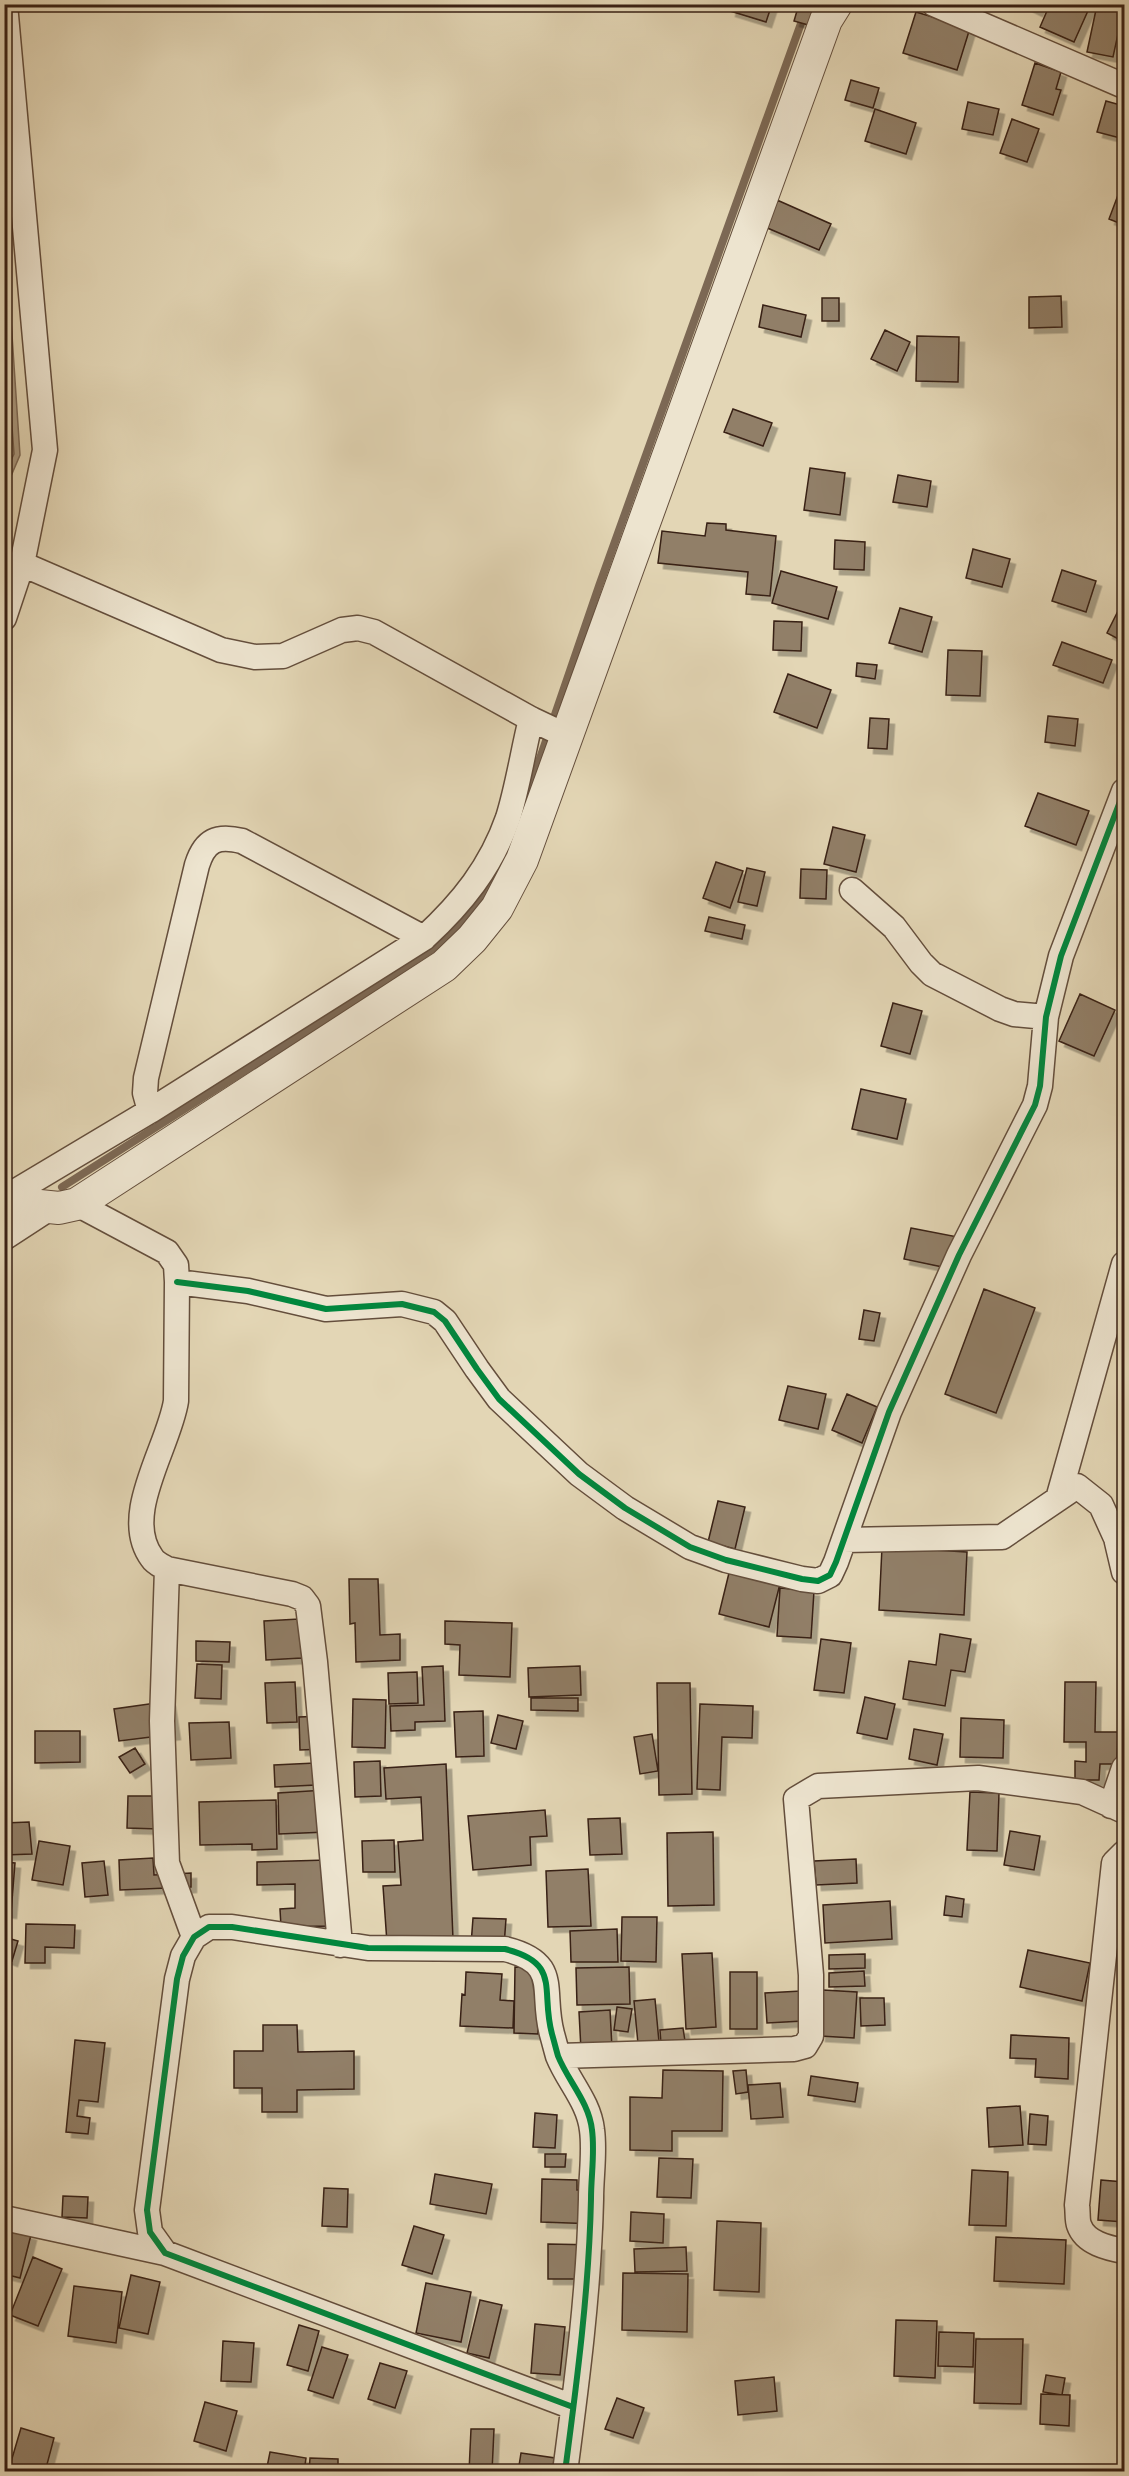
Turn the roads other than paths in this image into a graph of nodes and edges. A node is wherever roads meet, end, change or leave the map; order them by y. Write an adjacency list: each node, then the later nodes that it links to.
1 (5, 4): 5 (street)
2 (836, 4): 7 (street)
3 (934, 4): 4 (street)
4 (1125, 87)
5 (22, 564): 6 (street); 7 (street)
6 (4, 618)
7 (548, 727): 10 (street); 13 (street)
8 (1125, 791): 11 (street)
9 (852, 890): 11 (street)
10 (424, 938): 12 (street); 12 (street)
11 (1046, 1017): 18 (street)
12 (150, 1111): 13 (street)
13 (28, 1201): 14 (street); 16 (street)
14 (4, 1238)
15 (1125, 1264): 17 (street)
16 (177, 1282): 18 (street); 19 (street)
17 (1058, 1499): 18 (street); 20 (street)
18 (844, 1540)
19 (167, 1569): 24 (street); 25 (street)
20 (1125, 1572)
21 (1125, 1768): 22 (street)
22 (1118, 1808): 26 (street)
23 (1125, 1853): 28 (street)
24 (194, 1937): 25 (street); 29 (street)
25 (340, 1945): 26 (street)
26 (559, 2056): 30 (street)
27 (4, 2218): 29 (street)
28 (1125, 2251)
29 (165, 2253): 30 (street)
30 (573, 2407): 31 (street)
31 (565, 2472)

